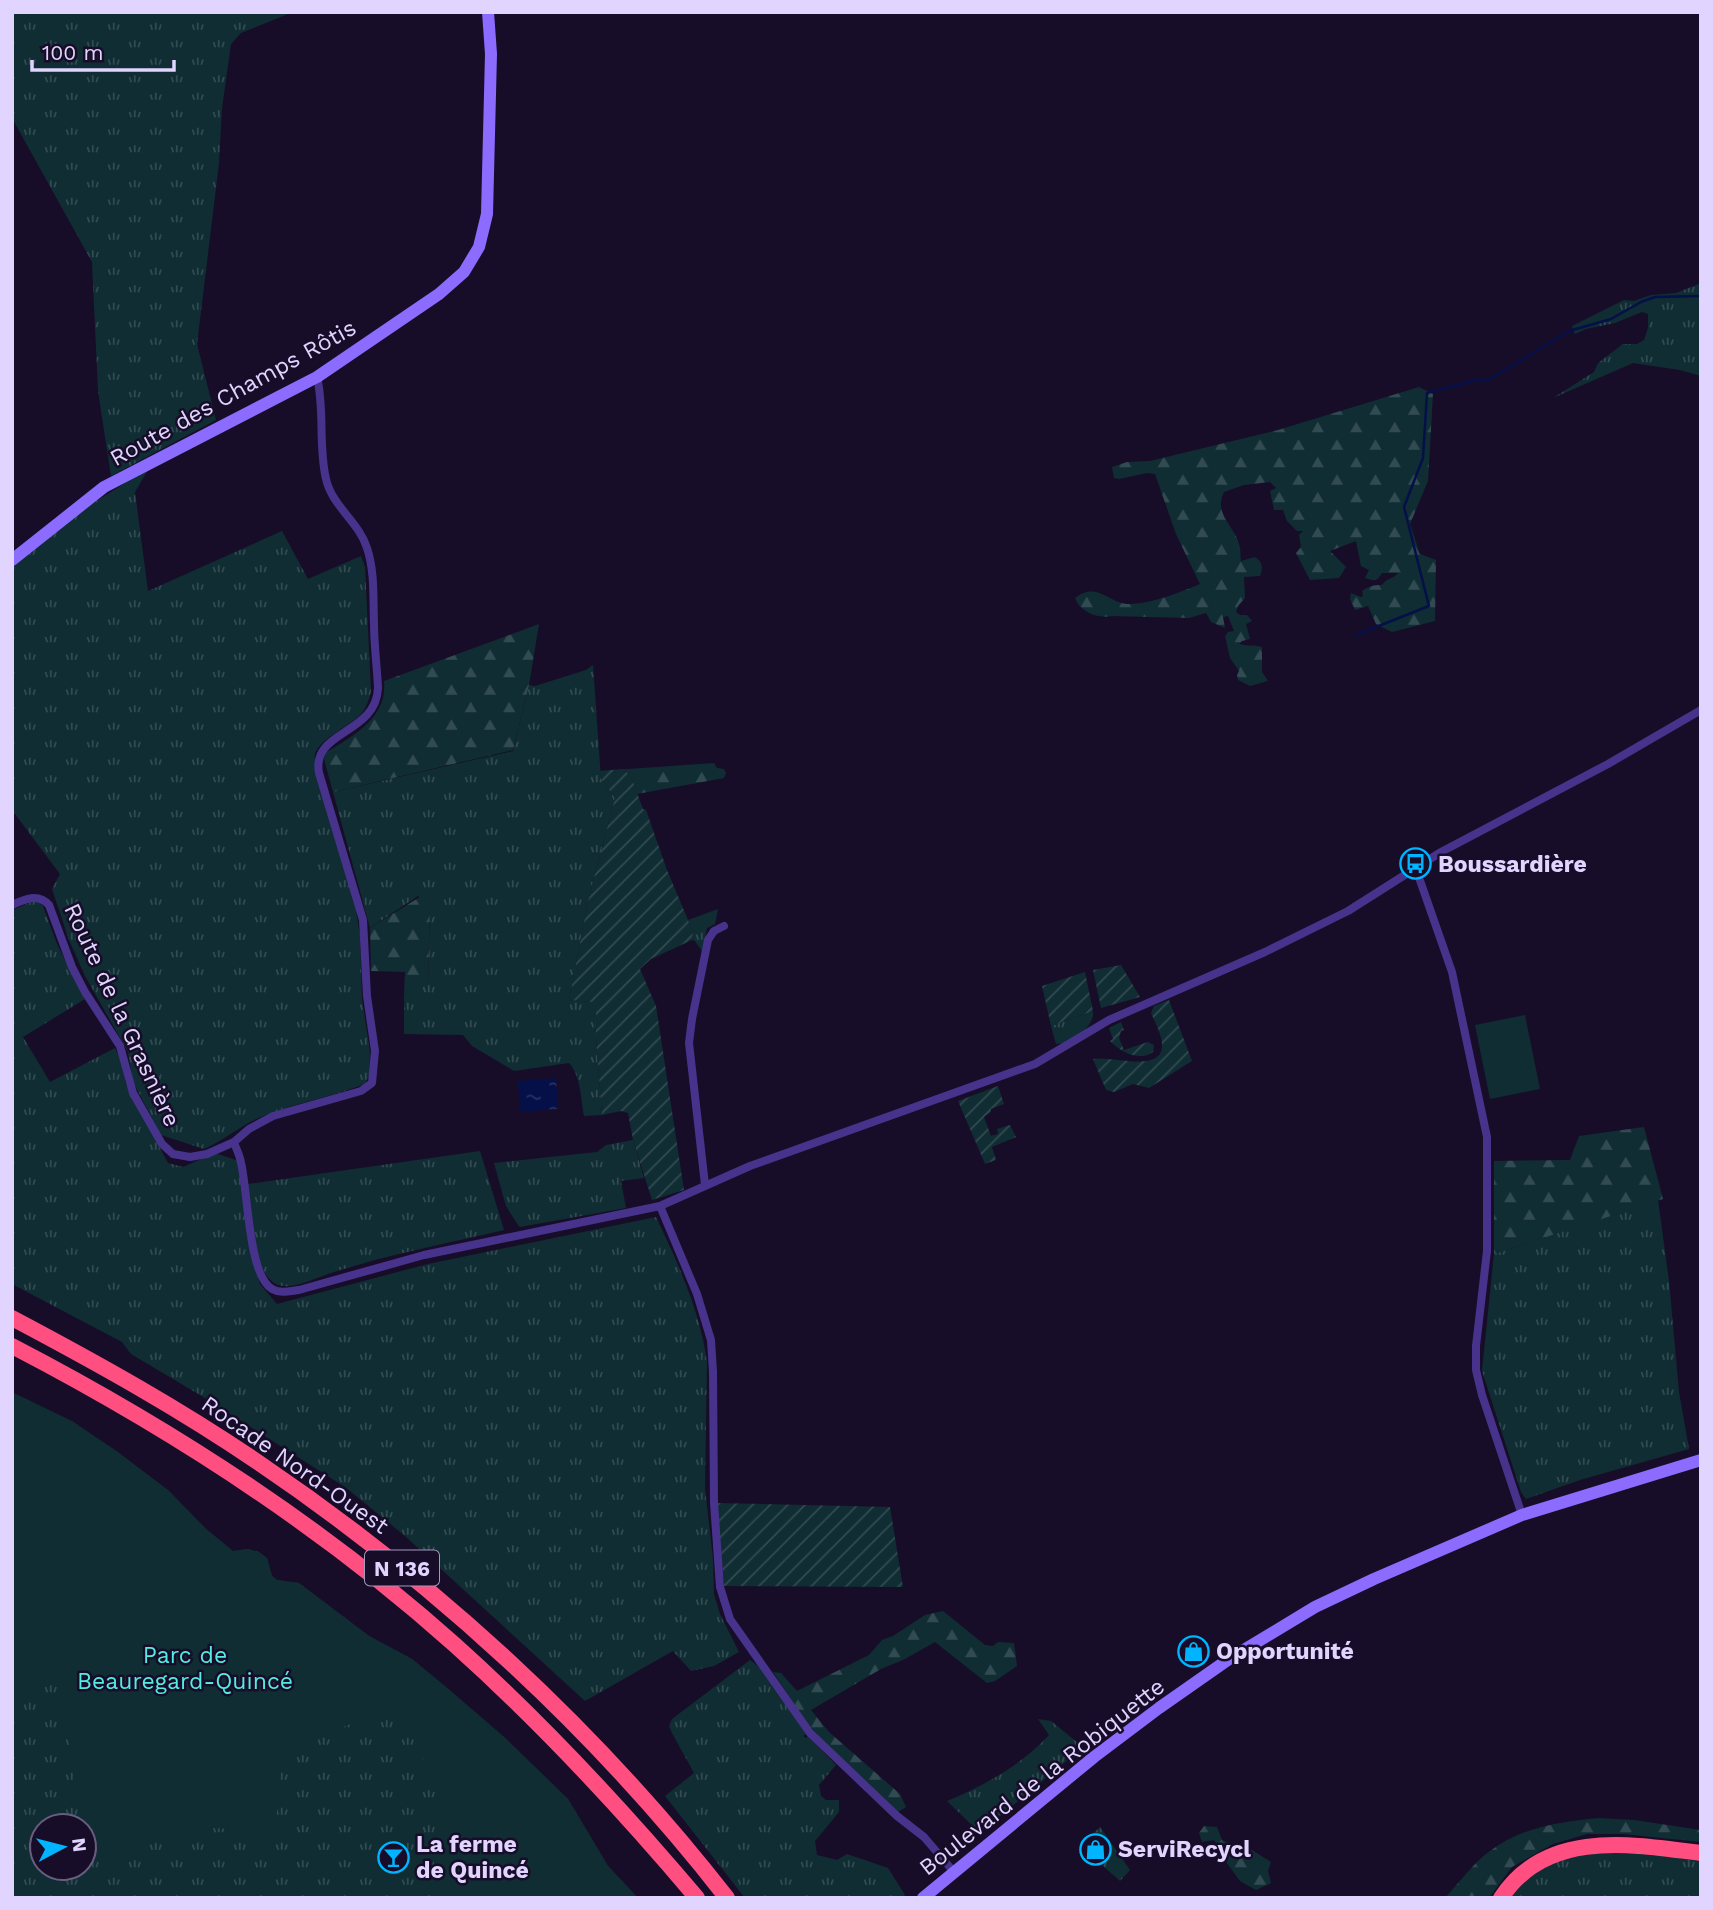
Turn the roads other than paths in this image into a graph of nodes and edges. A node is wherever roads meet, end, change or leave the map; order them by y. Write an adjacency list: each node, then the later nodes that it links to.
1 (488, 12): 2 (main road, Route des Champs Rôtis)
2 (317, 377): 3 (main road, Route des Champs Rôtis); 8 (street, Route de la Grasnière)
3 (12, 560)
4 (1701, 710): 5 (street)
5 (1416, 869): 9 (street); 14 (street)
6 (12, 905): 8 (street, Route de la Grasnière)
7 (724, 926): 9 (street)
8 (233, 1142): 10 (street)
9 (705, 1185): 10 (street)
10 (660, 1206): 17 (street)
11 (12, 1318): 20 (highway, Rocade Nord-Ouest / N 136)
12 (12, 1346): 15 (highway, Rocade Nord-Ouest / N 136)
13 (1701, 1460): 14 (main road, Boulevard de la Robiquette)
14 (1521, 1515): 17 (main road, Boulevard de la Robiquette)
15 (643, 1834): 18 (highway); 19 (highway, Rocade Nord-Ouest / N 136)
16 (1701, 1853): 22 (highway)
17 (954, 1872): 21 (main road, Boulevard de la Robiquette)
18 (684, 1898)
19 (697, 1898)
20 (727, 1898)
21 (923, 1898)
22 (1501, 1898)

